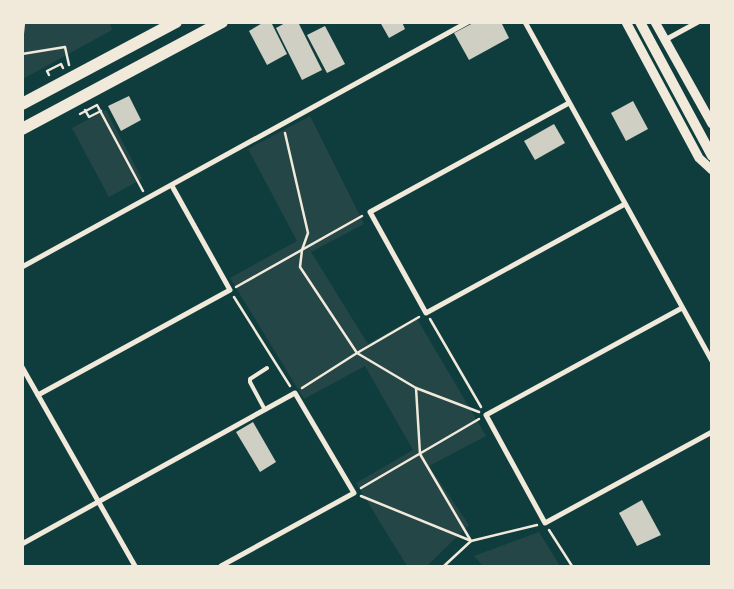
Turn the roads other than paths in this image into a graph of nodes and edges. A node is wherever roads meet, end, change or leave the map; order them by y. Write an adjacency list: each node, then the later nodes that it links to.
1 (176, 22): 11 (main road)
2 (222, 22): 13 (main road)
3 (468, 22): 16 (street)
4 (525, 22): 10 (street)
5 (626, 22): 15 (street)
6 (640, 22): 14 (main road)
7 (655, 22): 9 (street)
8 (698, 22): 9 (street)
9 (665, 40): 12 (street)
10 (569, 103): 17 (street); 17 (street)
11 (22, 104)
12 (712, 124)
13 (22, 129)
14 (712, 156)
15 (712, 170)
16 (172, 186): 18 (street); 23 (street)
17 (625, 204): 19 (street)
18 (22, 267)
19 (682, 308): 20 (street); 25 (street)
20 (712, 361)
21 (22, 367): 23 (street)
22 (267, 368): 24 (lane)
23 (38, 395): 26 (street)
24 (265, 410): 26 (street); 29 (street)
25 (712, 432)
26 (98, 502): 27 (street); 28 (street)
27 (22, 544)
28 (135, 566)
29 (221, 566)

